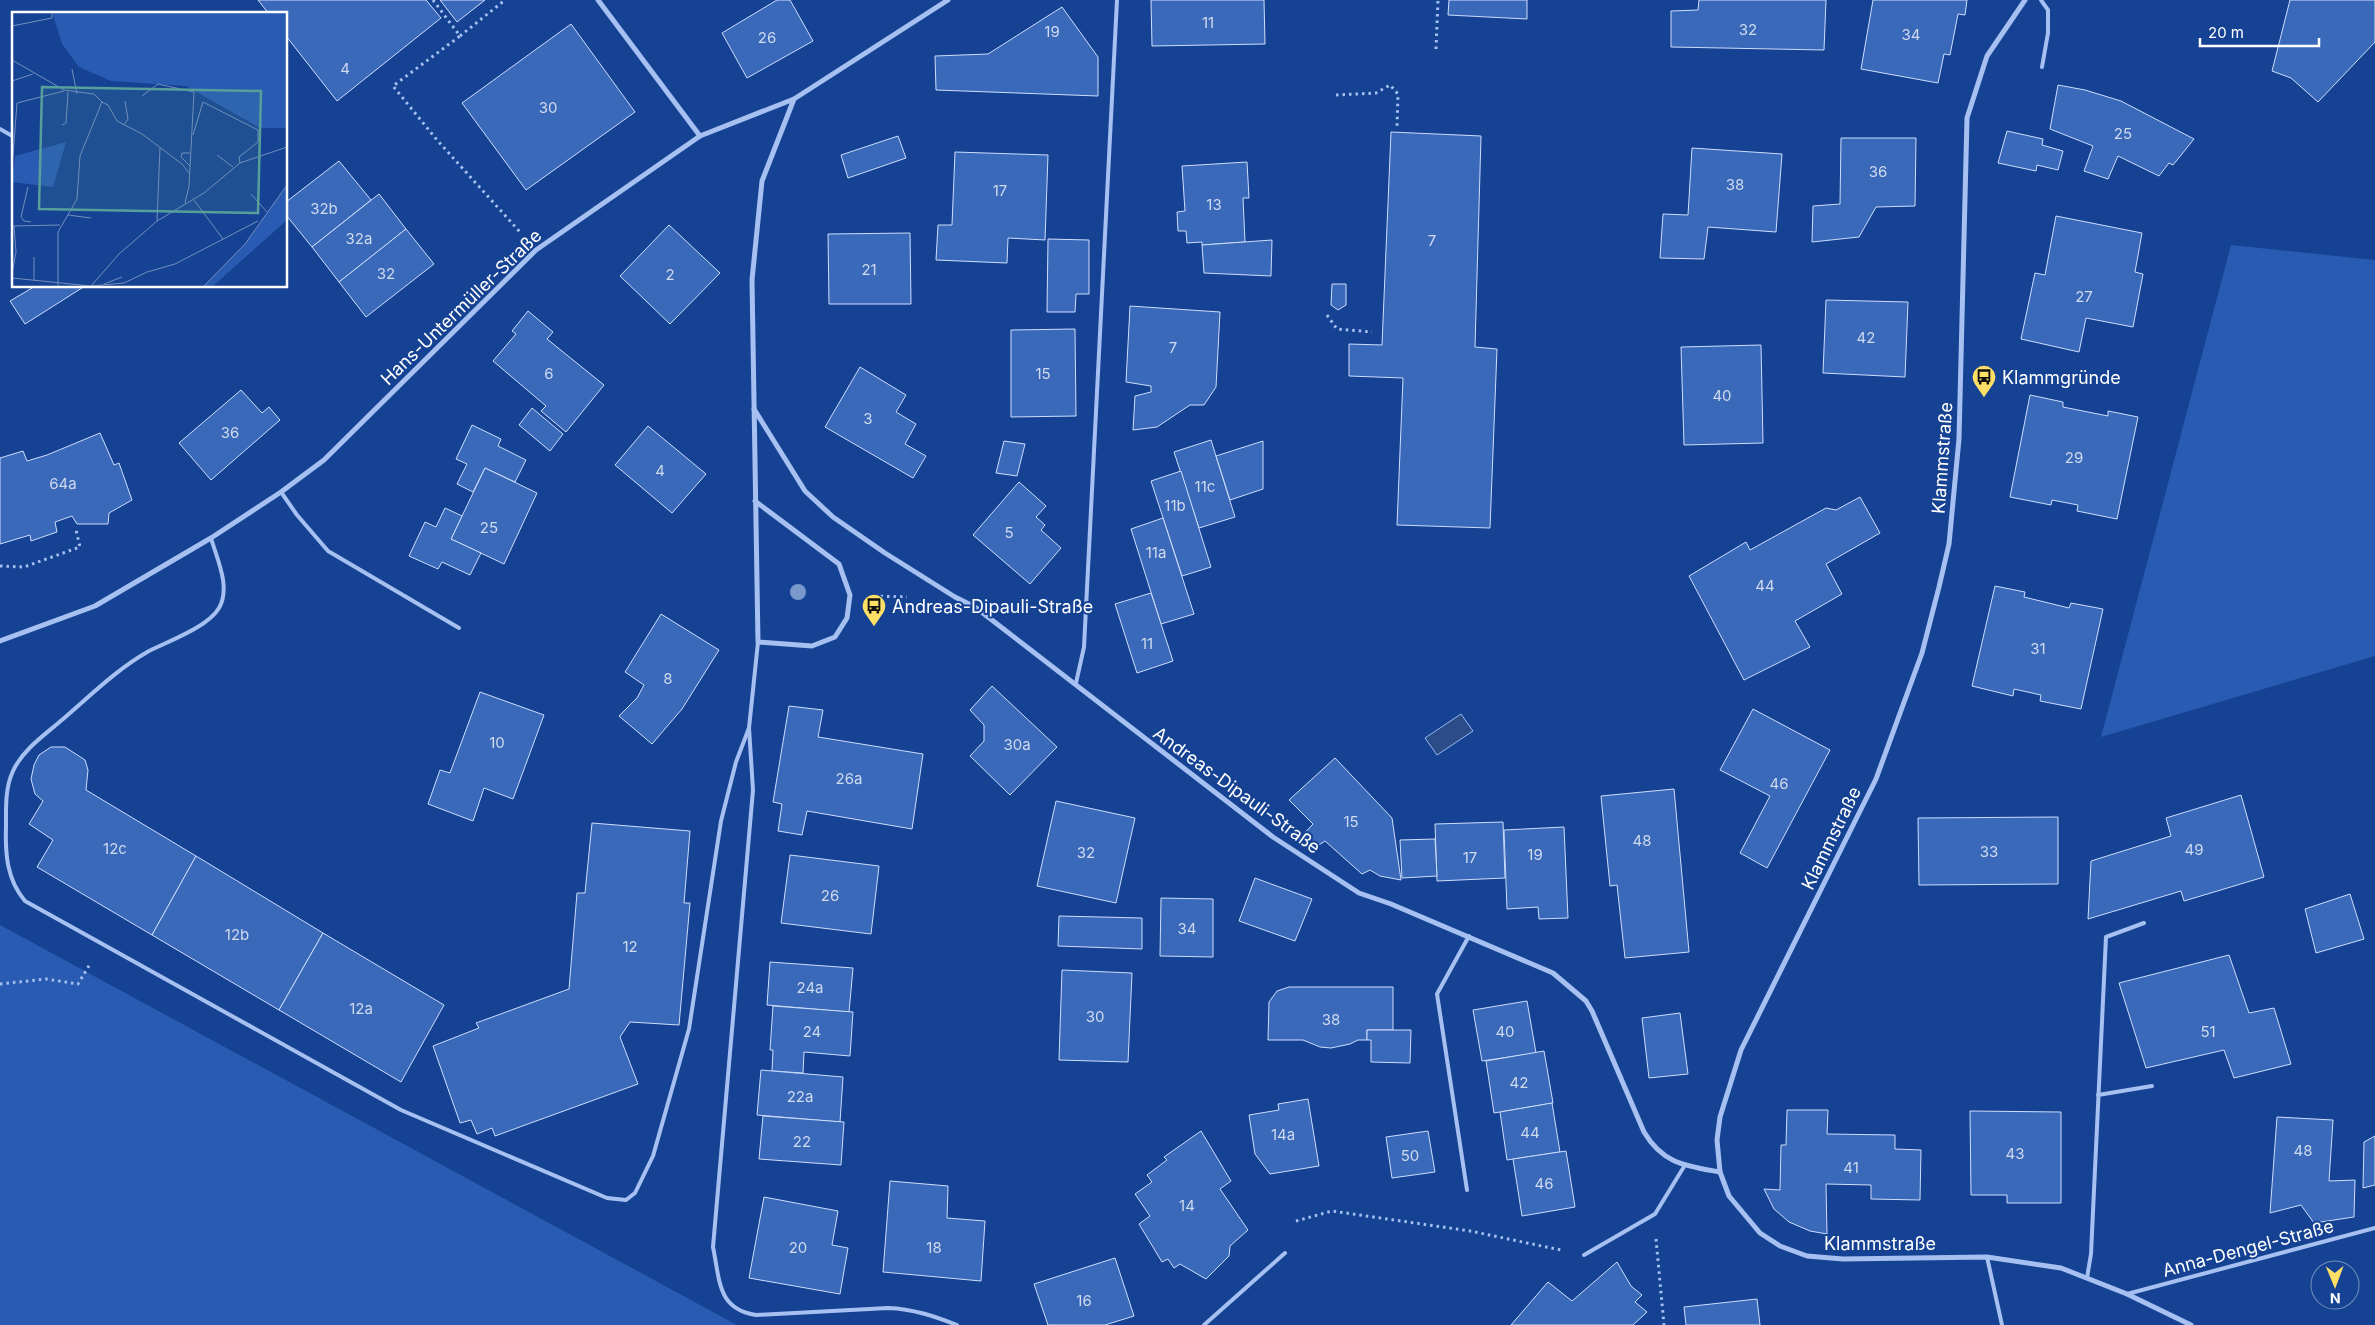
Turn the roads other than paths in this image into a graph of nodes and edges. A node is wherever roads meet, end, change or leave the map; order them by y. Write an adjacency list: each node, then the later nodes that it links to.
1 (598, 0): 10 (street)
2 (948, 0): 7 (street, Hans-Untermüller-Straße)
3 (1117, 0): 18 (lane)
4 (2024, 0): 25 (street, Klammstraße)
5 (2040, 0): 6 (lane)
6 (2042, 67)
7 (794, 99): 10 (street, Hans-Untermüller-Straße); 11 (street)
8 (0, 129): 9 (lane)
9 (12, 136)
10 (700, 136): 12 (street, Hans-Untermüller-Straße)
11 (754, 409): 13 (street); 18 (street, Andreas-Dipauli-Straße)
12 (281, 492): 14 (street, Hans-Untermüller-Straße); 15 (lane)
13 (755, 501): 17 (street); 17 (street)
14 (211, 538): 16 (street, Hans-Untermüller-Straße); 19 (lane)
15 (460, 628)
16 (0, 641)
17 (758, 642): 19 (lane)
18 (1076, 683): 21 (street, Andreas-Dipauli-Straße)
19 (749, 728): 33 (lane)
20 (2144, 923): 23 (lane)
21 (1468, 936): 24 (street, Andreas-Dipauli-Straße); 26 (lane)
22 (2152, 1086): 23 (lane)
23 (2098, 1095): 31 (lane)
24 (1685, 1165): 25 (street, Andreas-Dipauli-Straße); 29 (lane)
25 (1720, 1172): 30 (street, Klammstraße)
26 (1467, 1190)
27 (2375, 1228): 32 (lane, Anna-Dengel-Straße)
28 (1284, 1253): 34 (lane)
29 (1584, 1255)
30 (1987, 1257): 31 (street, Klammstraße); 35 (lane)
31 (2087, 1278): 32 (street, Klammstraße)
32 (2127, 1294): 36 (street, Klammstraße)
33 (957, 1325)
34 (1204, 1325)
35 (2002, 1325)
36 (2191, 1325)

